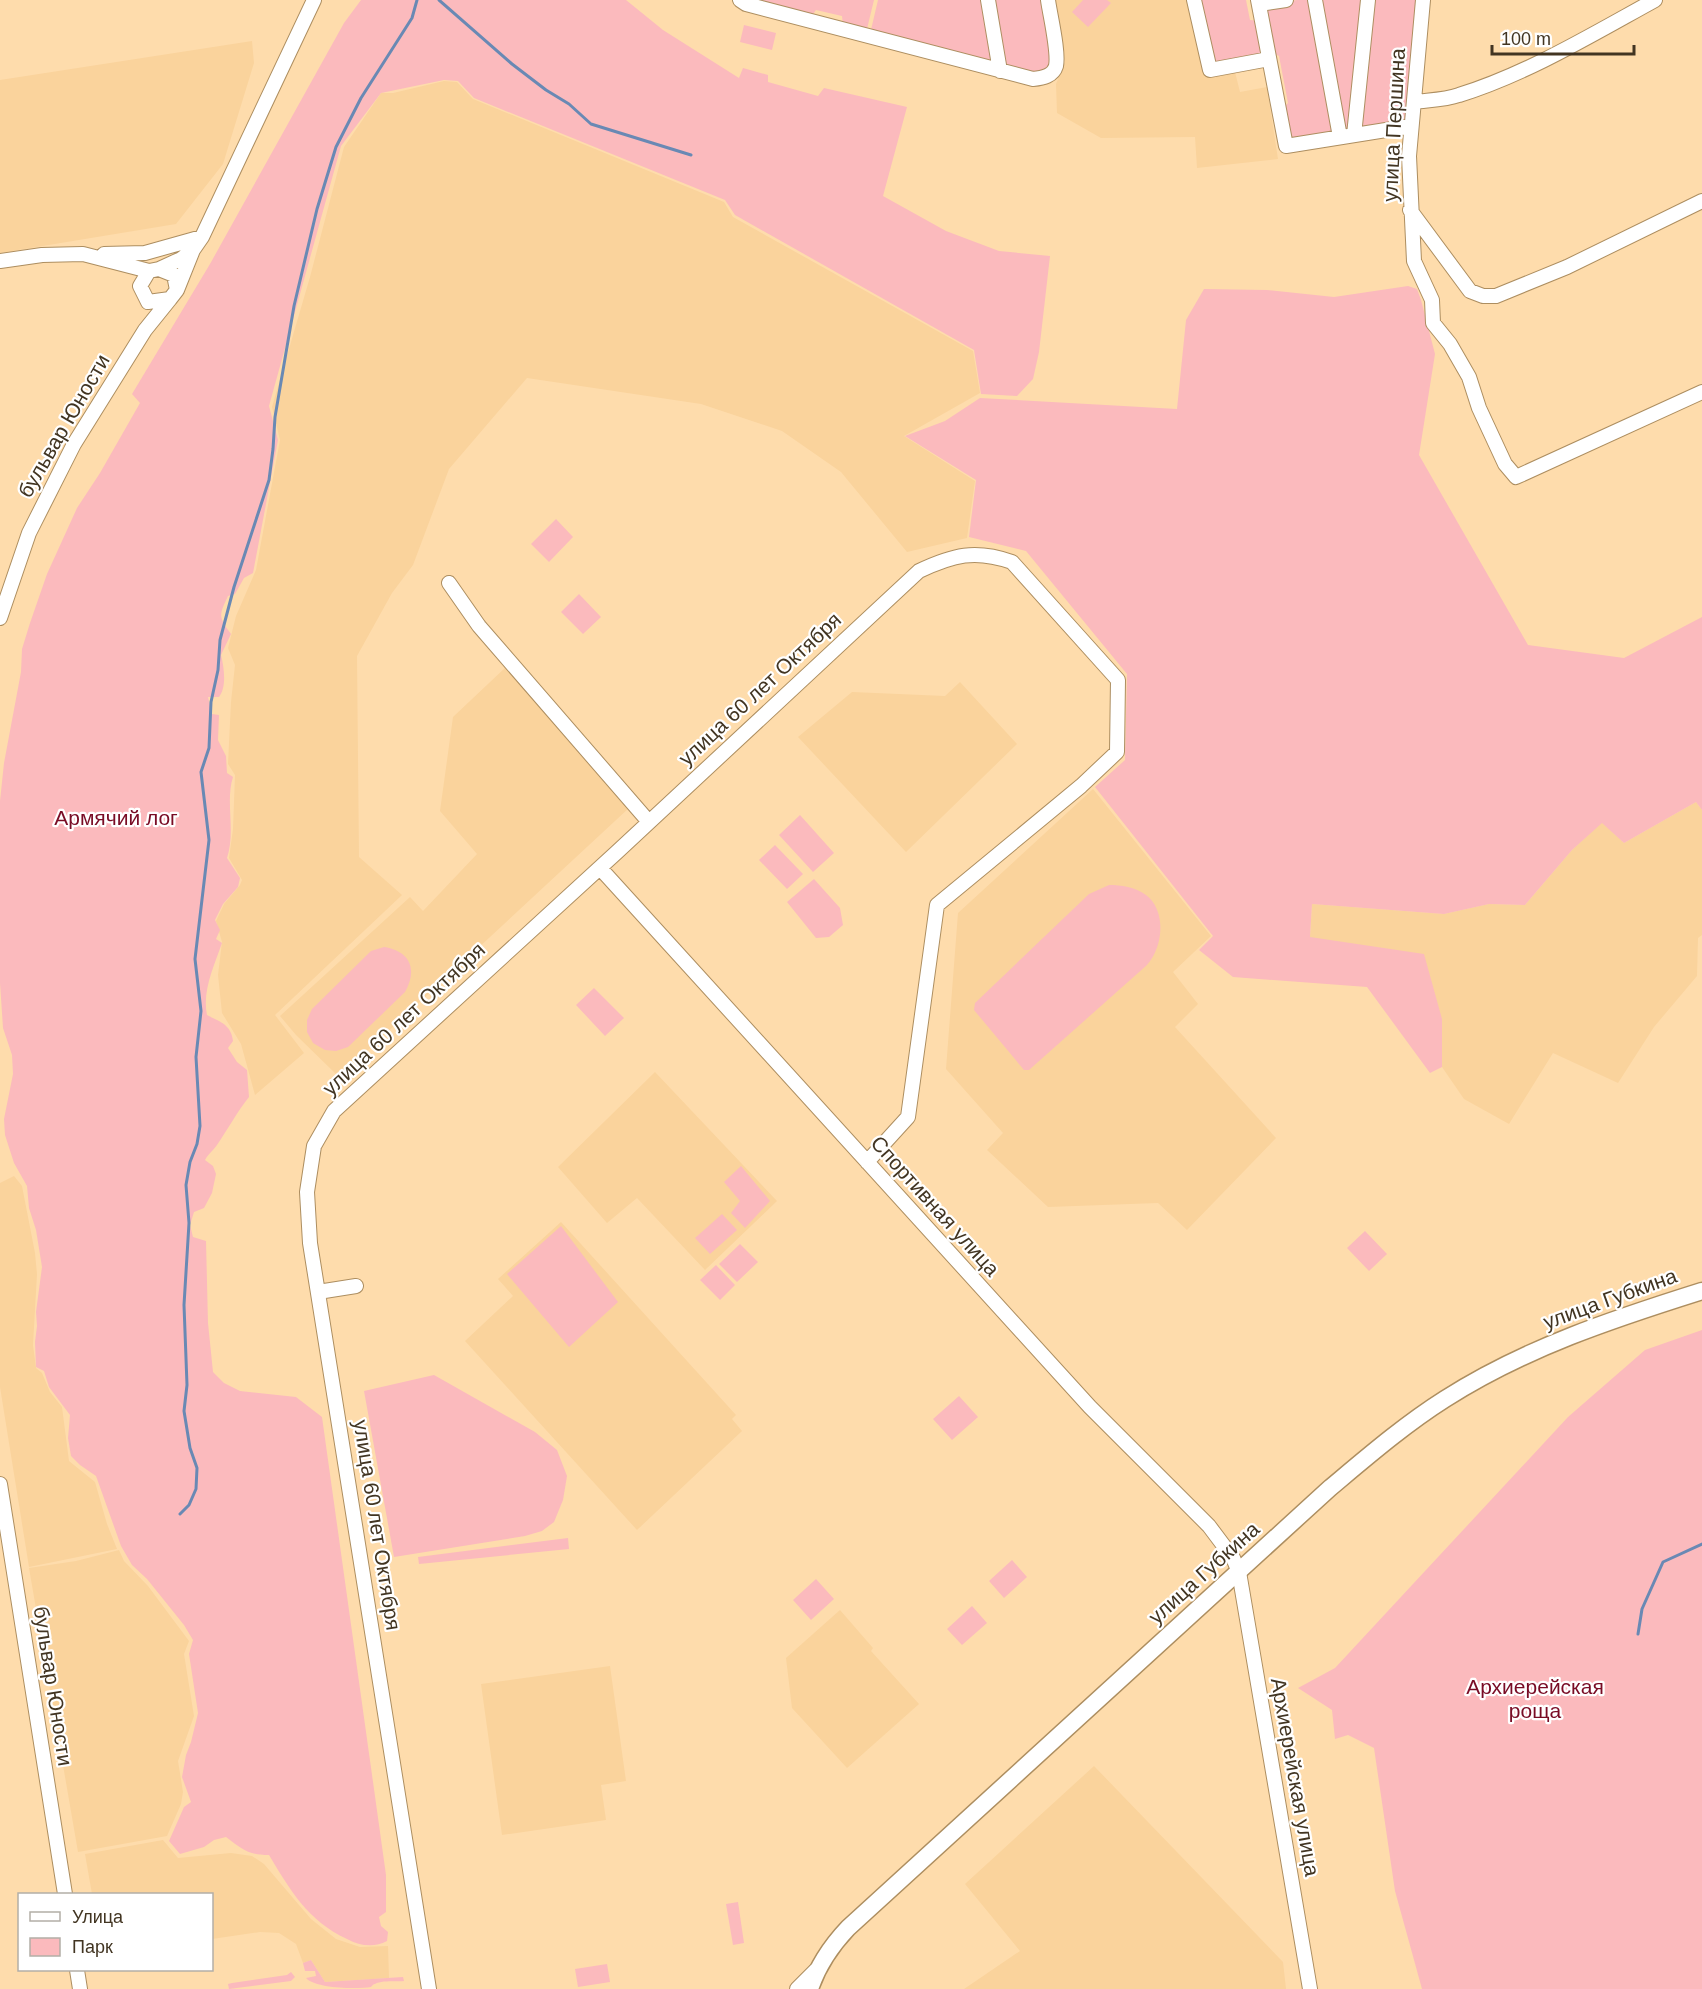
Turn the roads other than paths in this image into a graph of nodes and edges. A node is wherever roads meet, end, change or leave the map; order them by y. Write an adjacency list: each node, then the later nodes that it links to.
1 (314, 0): 19 (street)
2 (988, 0): 13 (street)
3 (1048, 0): 13 (street)
4 (1194, 0): 12 (street)
5 (1286, 0): 11 (street)
6 (1315, 0): 16 (street)
7 (1368, 0): 16 (street)
8 (1422, 0): 14 (street, улица Першина)
9 (1655, 0): 14 (street)
10 (745, 1): 13 (street)
11 (1259, 2): 12 (street)
12 (1269, 59): 16 (street)
13 (1000, 71)
14 (1414, 102): 15 (street, улица Першина)
15 (1412, 126): 16 (street); 18 (street, улица Першина)
16 (1347, 136)
17 (1702, 201): 18 (street)
18 (1410, 210): 29 (street, улица Першина)
19 (202, 237): 20 (street); 21 (street)
20 (193, 250): 24 (street); 26 (street, бульвар Юности)
21 (83, 254): 22 (street); 23 (street)
22 (0, 261)
23 (118, 262): 24 (street); 25 (street)
24 (154, 270): 25 (street); 26 (street)
25 (140, 286): 27 (street)
26 (174, 295): 27 (street); 28 (street, бульвар Юности)
27 (148, 302): 28 (street)
28 (145, 330): 31 (street, бульвар Юности)
29 (1702, 392)
30 (449, 583): 32 (street)
31 (0, 618)
32 (649, 822): 33 (street, улица 60 лет Октября); 34 (street, улица 60 лет Октября)
33 (600, 868): 34 (street, Спортивная улица); 37 (street, улица 60 лет Октября)
34 (867, 1162): 39 (street, Спортивная улица)
35 (356, 1286): 37 (street)
36 (1702, 1291): 39 (main road, улица Губкина)
37 (318, 1292): 44 (street, улица 60 лет Октября)
38 (0, 1484): 40 (street, бульвар Юности)
39 (1239, 1572): 41 (main road, улица Губкина); 47 (street, Архиерейская улица)
40 (65, 1893)
41 (816, 1970): 45 (street); 46 (main road, улица Губкина)
42 (77, 1971): 43 (street)
43 (80, 1989)
44 (429, 1989)
45 (797, 1989)
46 (810, 1989)
47 (1310, 1989)

